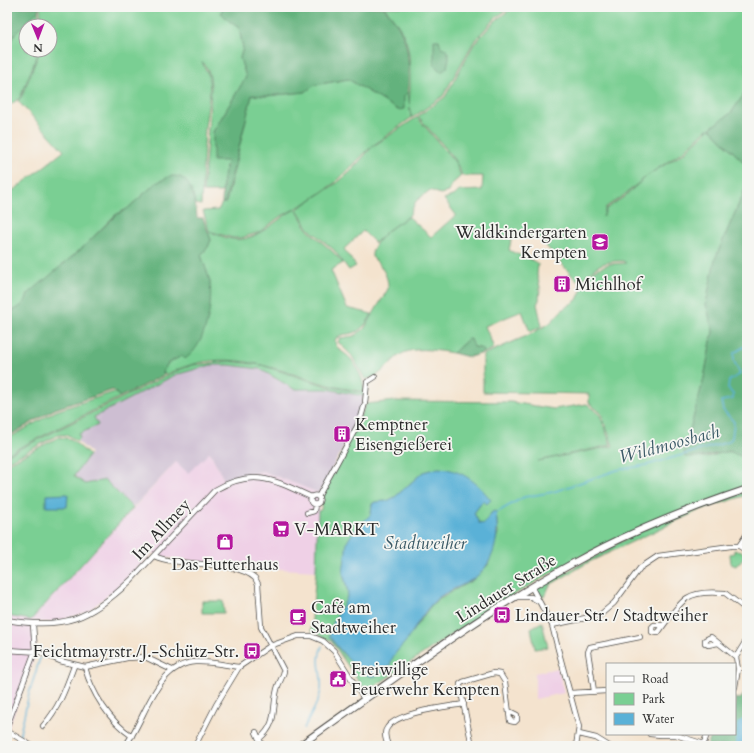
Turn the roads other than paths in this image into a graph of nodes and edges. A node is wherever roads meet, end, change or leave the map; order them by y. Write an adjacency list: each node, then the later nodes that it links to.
1 (375, 377): 4 (street)
2 (747, 489): 11 (main road, Lindauer Straße)
3 (311, 497): 4 (street, Im Allmey); 5 (street); 10 (street, Im Allmey)
4 (318, 497): 5 (street)
5 (315, 505): 6 (street)
6 (307, 513)
7 (747, 534): 8 (street)
8 (739, 546): 9 (street); 17 (street)
9 (747, 551)
10 (154, 556): 16 (street, Im Allmey); 22 (street)
11 (532, 588): 12 (main road, Lindauer Straße); 13 (street)
12 (516, 597): 13 (street); 34 (main road, Lindauer Straße)
13 (540, 602): 17 (street)
14 (747, 610): 18 (street)
15 (7, 620): 16 (street, Im Allmey)
16 (33, 624): 24 (street)
17 (552, 625): 33 (street)
18 (663, 626)
19 (640, 637): 31 (street)
20 (747, 639): 25 (street)
21 (718, 644): 25 (street)
22 (270, 646): 28 (street); 34 (street); 45 (street)
23 (7, 650): 24 (street)
24 (35, 651): 26 (street); 37 (street)
25 (736, 657): 30 (street)
26 (74, 666): 27 (street); 38 (street)
27 (85, 667): 29 (street); 44 (street)
28 (239, 667): 29 (street); 49 (street)
29 (172, 670): 44 (street)
30 (736, 681)
31 (594, 691): 32 (street); 33 (street)
32 (606, 691)
33 (570, 693): 41 (street)
34 (364, 699): 51 (main road, Lindauer Straße)
35 (464, 704): 36 (street); 52 (street); 53 (street)
36 (509, 710)
37 (7, 726)
38 (43, 726)
39 (7, 732): 47 (street)
40 (256, 732): 45 (street)
41 (579, 734): 54 (street); 55 (street)
42 (660, 735): 46 (street)
43 (707, 735): 46 (street)
44 (132, 736): 48 (street)
45 (259, 738): 50 (street)
46 (703, 745)
47 (32, 746)
48 (125, 746)
49 (195, 746)
50 (264, 746)
51 (299, 746)
52 (388, 746)
53 (462, 746)
54 (576, 746)
55 (609, 746)

